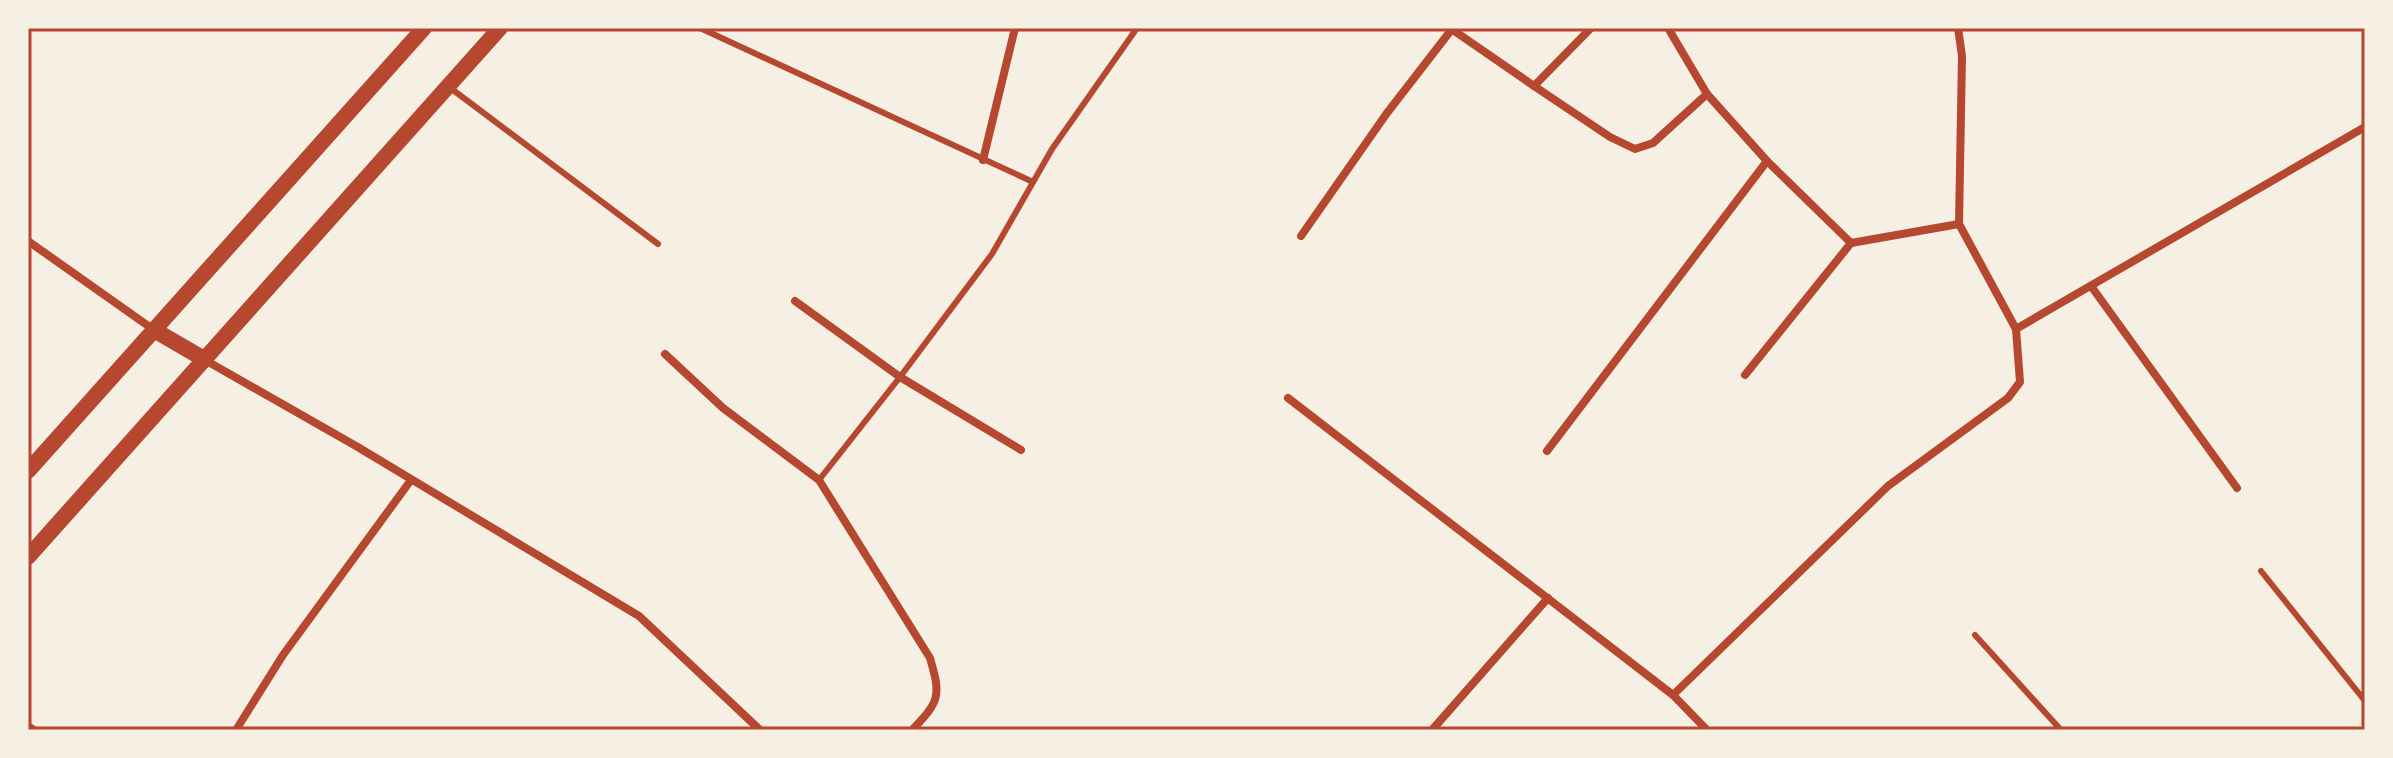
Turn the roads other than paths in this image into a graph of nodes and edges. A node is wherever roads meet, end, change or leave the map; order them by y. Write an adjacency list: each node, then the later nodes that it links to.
1 (500, 28): 10 (main road)
2 (700, 28): 14 (lane)
3 (1015, 28): 14 (street)
4 (1137, 28): 16 (lane)
5 (1591, 28): 11 (street)
6 (1668, 28): 12 (street)
7 (1958, 28): 17 (street)
8 (1451, 29): 11 (street); 18 (street)
9 (415, 31): 25 (main road)
10 (448, 86): 21 (lane); 27 (main road)
11 (1534, 86): 12 (street)
12 (1707, 94): 15 (street)
13 (2365, 127): 22 (street)
14 (983, 160): 16 (lane)
15 (1767, 161): 20 (street); 32 (street)
16 (1033, 182): 29 (lane)
17 (1959, 224): 20 (street); 24 (street)
18 (1301, 236)
19 (28, 241): 25 (street)
20 (1851, 243): 28 (street)
21 (658, 244)
22 (2091, 286): 24 (street); 36 (street)
23 (795, 301): 29 (street)
24 (2016, 329): 41 (street)
25 (154, 330): 27 (main road); 33 (main road)
26 (665, 354): 35 (street)
27 (204, 359): 34 (street); 37 (main road)
28 (1745, 375)
29 (900, 377): 31 (street); 35 (lane)
30 (1288, 398): 39 (street)
31 (1021, 450)
32 (1547, 451)
33 (28, 471)
34 (411, 480): 45 (street); 46 (street)
35 (819, 480): 47 (street)
36 (2237, 488)
37 (28, 557)
38 (2261, 571): 42 (lane)
39 (1548, 598): 41 (street); 48 (street)
40 (1975, 635): 50 (lane)
41 (1673, 695): 49 (street)
42 (2365, 701)
43 (28, 725): 44 (lane)
44 (36, 730)
45 (236, 730)
46 (760, 730)
47 (912, 730)
48 (1432, 730)
49 (1707, 730)
50 (2061, 730)

